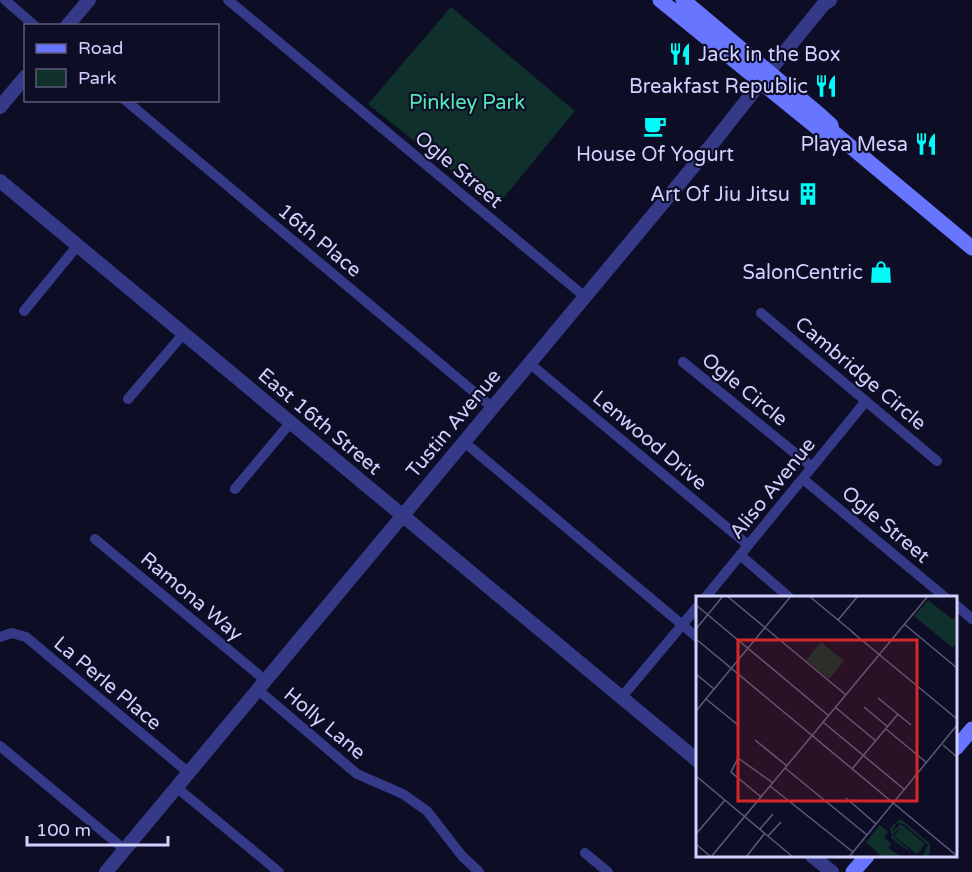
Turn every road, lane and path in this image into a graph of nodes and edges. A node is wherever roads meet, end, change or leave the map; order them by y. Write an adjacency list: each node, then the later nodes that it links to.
1 (4, 0): 7 (street)
2 (88, 0): 8 (street)
3 (228, 0): 16 (street, Ogle Street)
4 (660, 0): 9 (main road)
5 (682, 0): 9 (main road)
6 (830, 0): 9 (street, Tustin Avenue)
7 (33, 24)
8 (69, 24)
9 (765, 77): 15 (main road); 16 (street, Tustin Avenue)
10 (24, 78): 12 (street)
11 (127, 102): 24 (street, 16th Place)
12 (0, 107)
13 (0, 181): 14 (street, East 16th Street)
14 (78, 245): 17 (street); 19 (street, East 16th Street)
15 (972, 248)
16 (584, 296): 21 (street, Tustin Avenue)
17 (24, 311)
18 (761, 313): 23 (street, Cambridge Circle)
19 (184, 333): 22 (street); 25 (street, East 16th Street)
20 (683, 362): 28 (street, Ogle Circle)
21 (529, 363): 24 (street, Tustin Avenue); 33 (street, Lenwood Drive)
22 (128, 399)
23 (866, 401): 27 (street, Cambridge Circle); 28 (street, Aliso Avenue)
24 (492, 407): 26 (street, Tustin Avenue)
25 (291, 422): 30 (street); 31 (street, East 16th Street)
26 (463, 441): 31 (street, Tustin Avenue); 41 (street)
27 (937, 461)
28 (812, 467): 29 (street, Aliso Avenue)
29 (803, 478): 33 (street, Aliso Avenue); 37 (street, Ogle Street)
30 (235, 489)
31 (402, 516): 44 (street, Tustin Avenue); 45 (street, East 16th Street)
32 (95, 539): 44 (street, Ramona Way)
33 (748, 545): 34 (street, Aliso Avenue)
34 (740, 555): 35 (street, Aliso Avenue); 36 (street)
35 (706, 596)
36 (789, 596)
37 (945, 596)
38 (957, 606): 40 (street)
39 (696, 608): 41 (street)
40 (972, 619)
41 (682, 625): 42 (street); 45 (street)
42 (696, 636)
43 (0, 637): 50 (street, La Perle Place)
44 (261, 685): 50 (street, Tustin Avenue); 58 (street, Holly Lane)
45 (621, 698): 49 (street, East 16th Street)
46 (972, 729): 48 (main road)
47 (0, 746): 52 (street)
48 (957, 747)
49 (696, 759)
50 (189, 773): 51 (street, Tustin Avenue)
51 (176, 787): 52 (street, Tustin Avenue); 57 (street)
52 (125, 850): 56 (street, Tustin Avenue)
53 (585, 853): 59 (street)
54 (814, 857): 60 (street)
55 (865, 857): 61 (main road)
56 (106, 872)
57 (279, 872)
58 (479, 872)
59 (608, 872)
60 (832, 872)
61 (853, 872)

